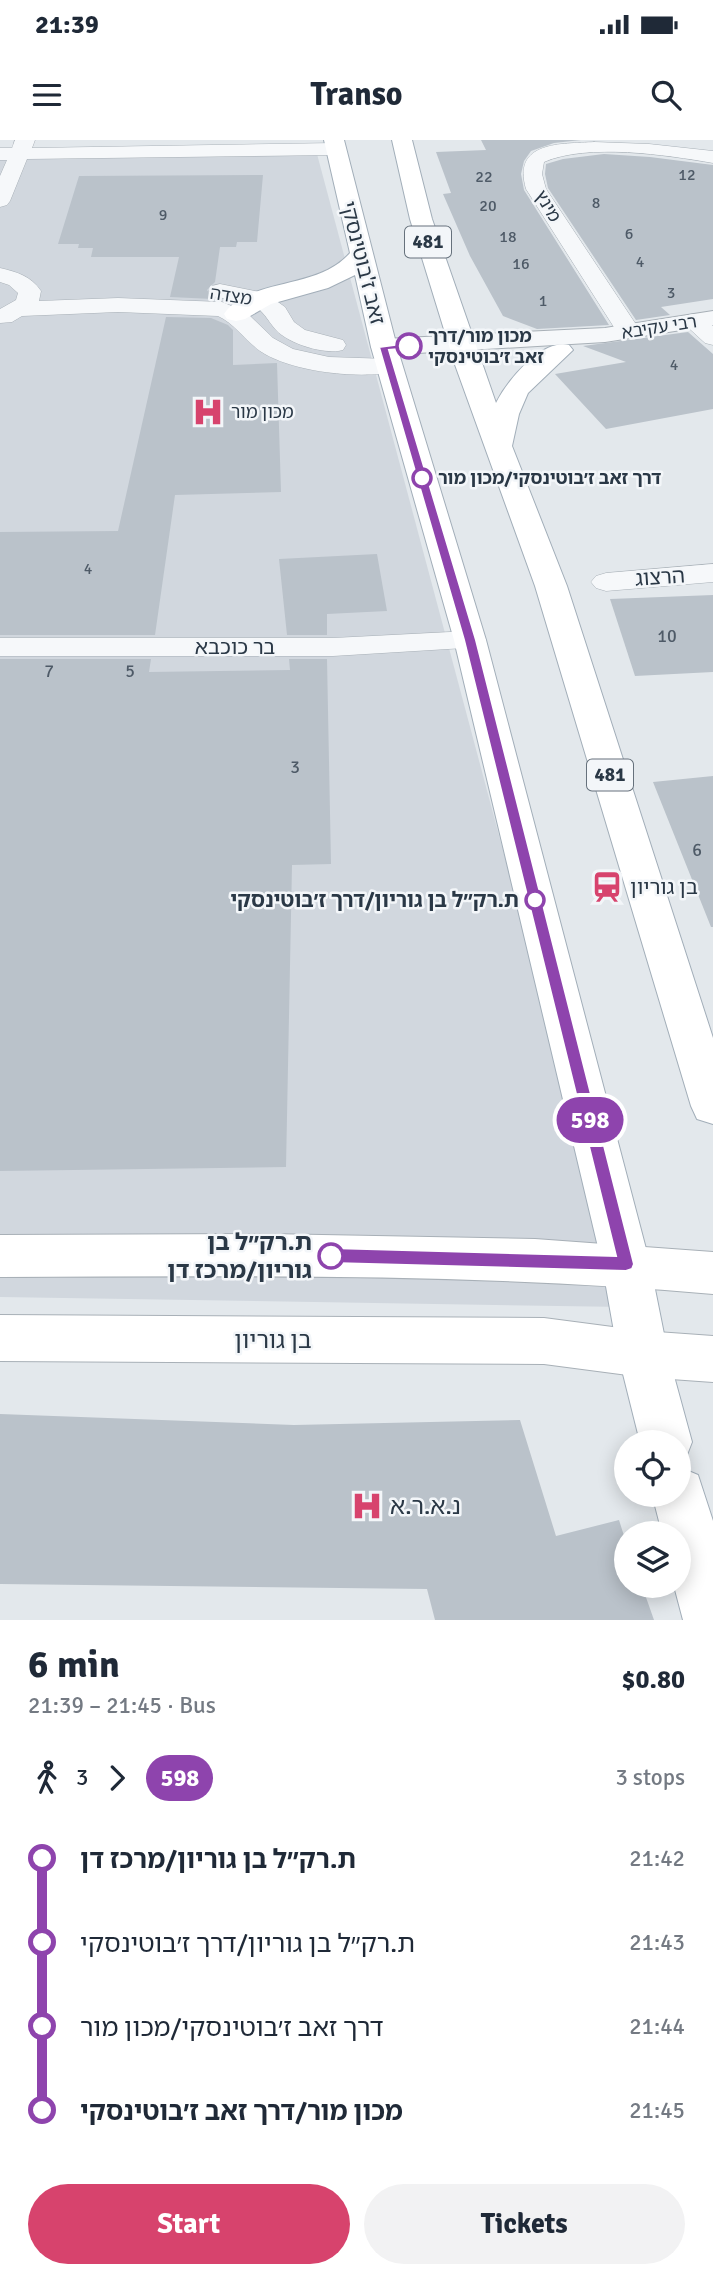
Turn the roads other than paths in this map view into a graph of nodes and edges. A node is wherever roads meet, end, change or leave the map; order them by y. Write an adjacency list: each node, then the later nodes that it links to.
1 (402, 140): 17 (main road, 481)
2 (689, 140): 5 (street)
3 (335, 144): 4 (street); 7 (main road, זאב ז'בוטינסקי)
4 (15, 149): 6 (street)
5 (713, 155): 14 (street, מינץ)
6 (0, 201)
7 (362, 254): 10 (main road); 18 (main road, זאב ז'בוטינסקי)
8 (0, 275): 9 (street, מצדה)
9 (26, 285): 10 (street, מצדה); 11 (street)
10 (257, 298): 12 (main road); 18 (street, מצדה)
11 (10, 314): 12 (street, מצדה)
12 (236, 314): 18 (street, מצדה)
13 (703, 319): 14 (street, רבי עקיבא); 15 (street)
14 (617, 334): 16 (street, רבי עקיבא); 17 (street, רבי עקיבא)
15 (713, 338)
16 (560, 350): 17 (street, רבי עקיבא); 19 (main road)
17 (464, 353): 18 (street, רבי עקיבא); 19 (main road, 481)
18 (386, 357): 22 (main road, זאב ז'בוטינסקי)
19 (498, 448): 24 (main road, 481)
20 (713, 573): 21 (street, הרצוג)
21 (606, 582)
22 (470, 640): 23 (street, בר כוכבא); 26 (main road, זאב ז'בוטינסקי)
23 (0, 647)
24 (713, 1106)
25 (0, 1256): 26 (main road)
26 (626, 1264): 27 (main road); 29 (main road, זאב ז'בוטינסקי)
27 (713, 1273)
28 (0, 1338): 29 (main road, בן גוריון)
29 (643, 1354): 30 (main road, בן גוריון); 31 (main road, זאב ז'בוטינסקי)
30 (713, 1359)
31 (663, 1430)
32 (682, 1507): 33 (main road)
33 (710, 1620)

